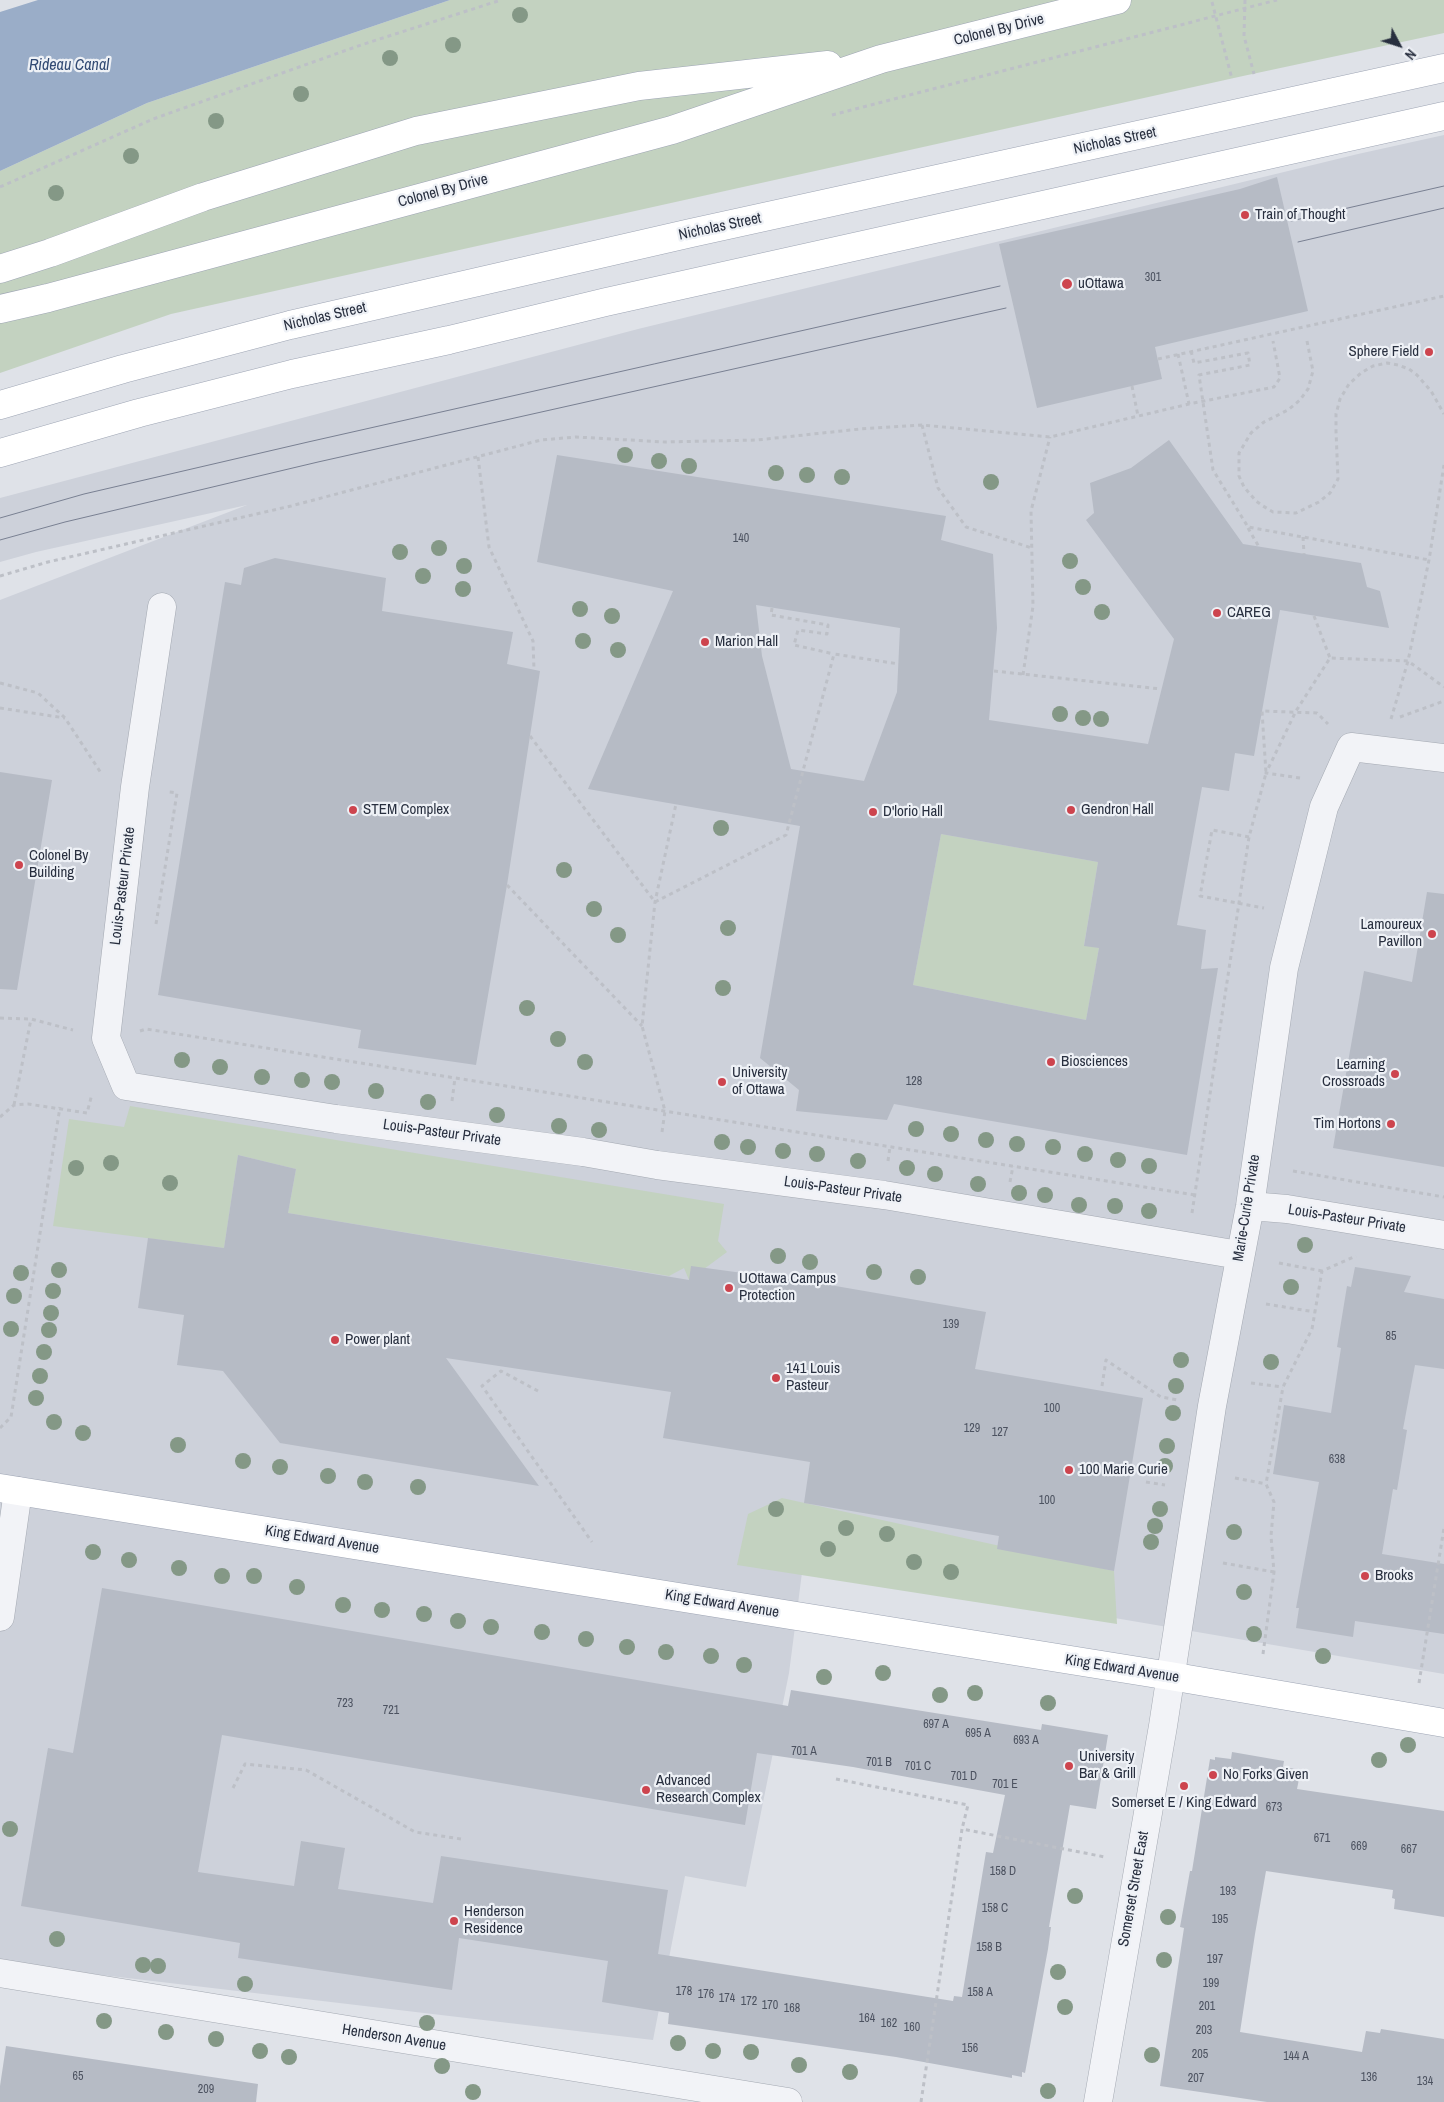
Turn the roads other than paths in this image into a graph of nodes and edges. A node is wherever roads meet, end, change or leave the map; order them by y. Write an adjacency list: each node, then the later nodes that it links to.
1 (1117, 0): 2 (main road, Colonel By Drive)
2 (881, 59): 5 (main road, Colonel By Drive); 6 (main road, Colonel By Drive)
3 (1444, 68): 7 (main road, Nicholas Street)
4 (1444, 116): 8 (main road)
5 (0, 269)
6 (0, 309)
7 (0, 405)
8 (0, 453)
9 (162, 607): 13 (street, Louis-Pasteur Private)
10 (1444, 758): 11 (street, Marie-Curie Private)
11 (1250, 1206): 12 (street, Louis-Pasteur Private); 13 (street, Marie-Curie Private)
12 (1444, 1235)
13 (1240, 1255): 16 (street, Marie-Curie Private)
14 (9, 1490): 15 (street); 16 (main road, King Edward Avenue)
15 (0, 1617)
16 (1170, 1676): 17 (main road, King Edward Avenue); 20 (street, Somerset Street East)
17 (1444, 1723)
18 (0, 1974): 19 (street, Henderson Avenue)
19 (788, 2102)
20 (1098, 2102)

